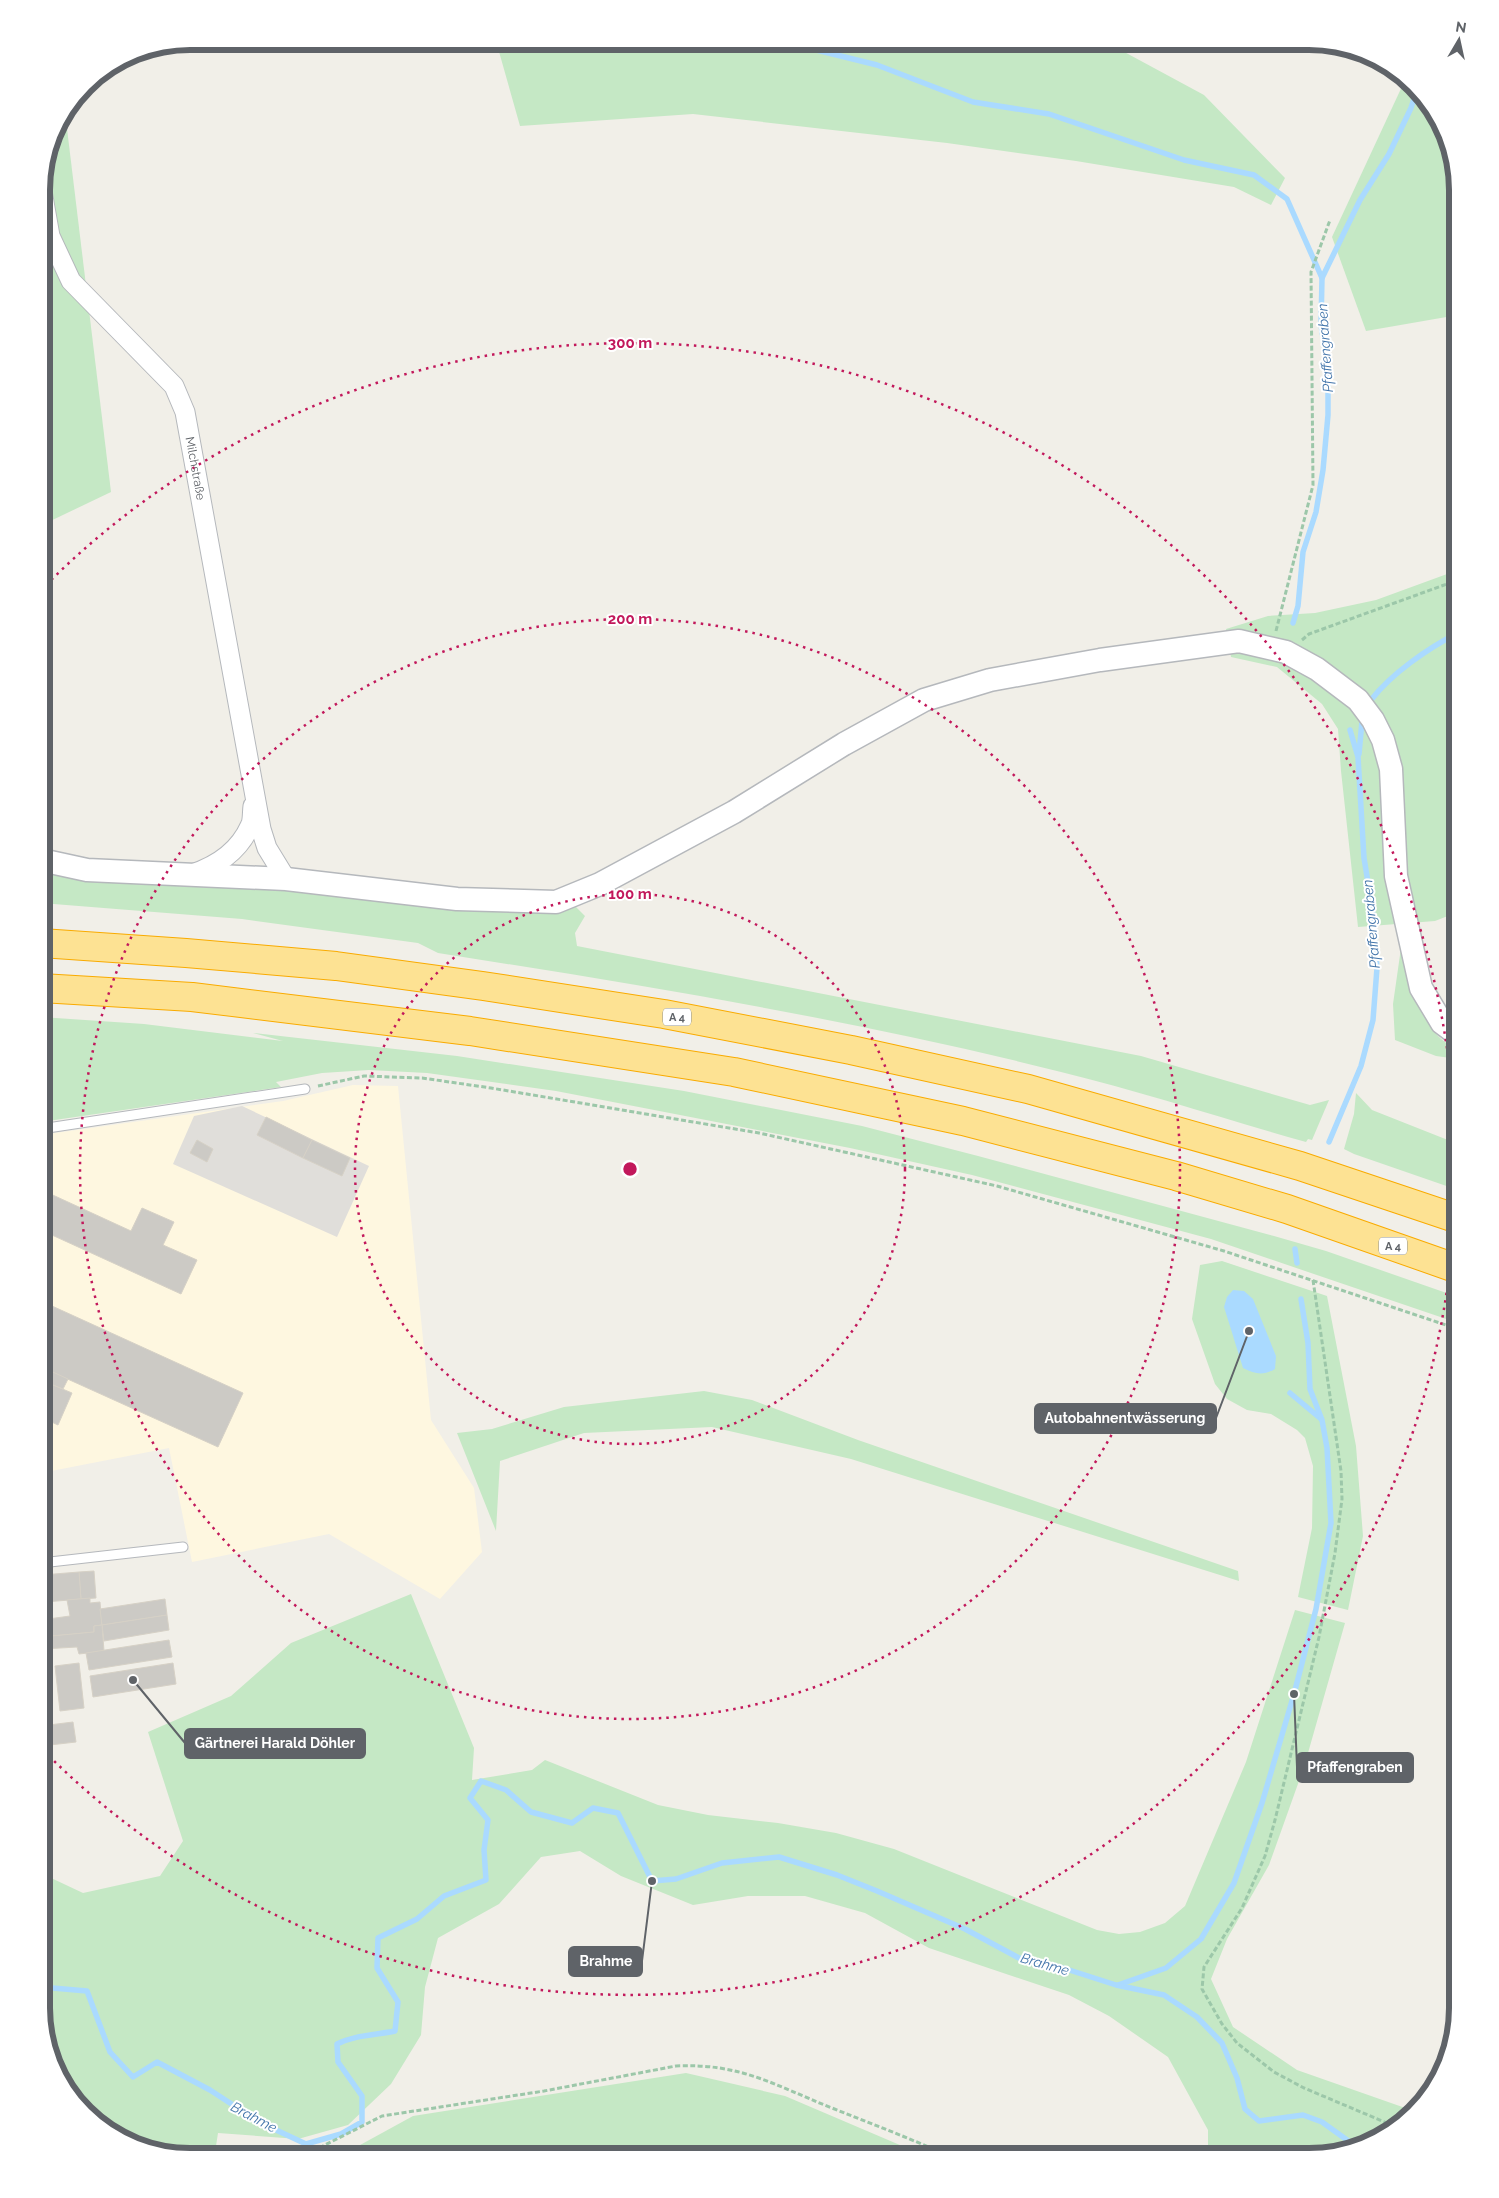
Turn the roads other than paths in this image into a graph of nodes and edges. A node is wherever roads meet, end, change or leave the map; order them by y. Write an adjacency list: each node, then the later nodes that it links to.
1 (50, 236): 2 (street, Milchstraße)
2 (51, 259): 3 (street, Milchstraße)
3 (254, 790): 5 (street, Milchstraße); 6 (street, Milchstraße)
4 (50, 862): 5 (street)
5 (190, 875): 6 (street)
6 (286, 879): 9 (street)
7 (50, 944): 12 (highway, A 4)
8 (50, 989): 13 (highway, A 4)
9 (1449, 1028)
10 (305, 1089): 11 (lane)
11 (50, 1128)
12 (1449, 1216)
13 (1449, 1266)
14 (184, 1547): 15 (lane)
15 (50, 1562)

